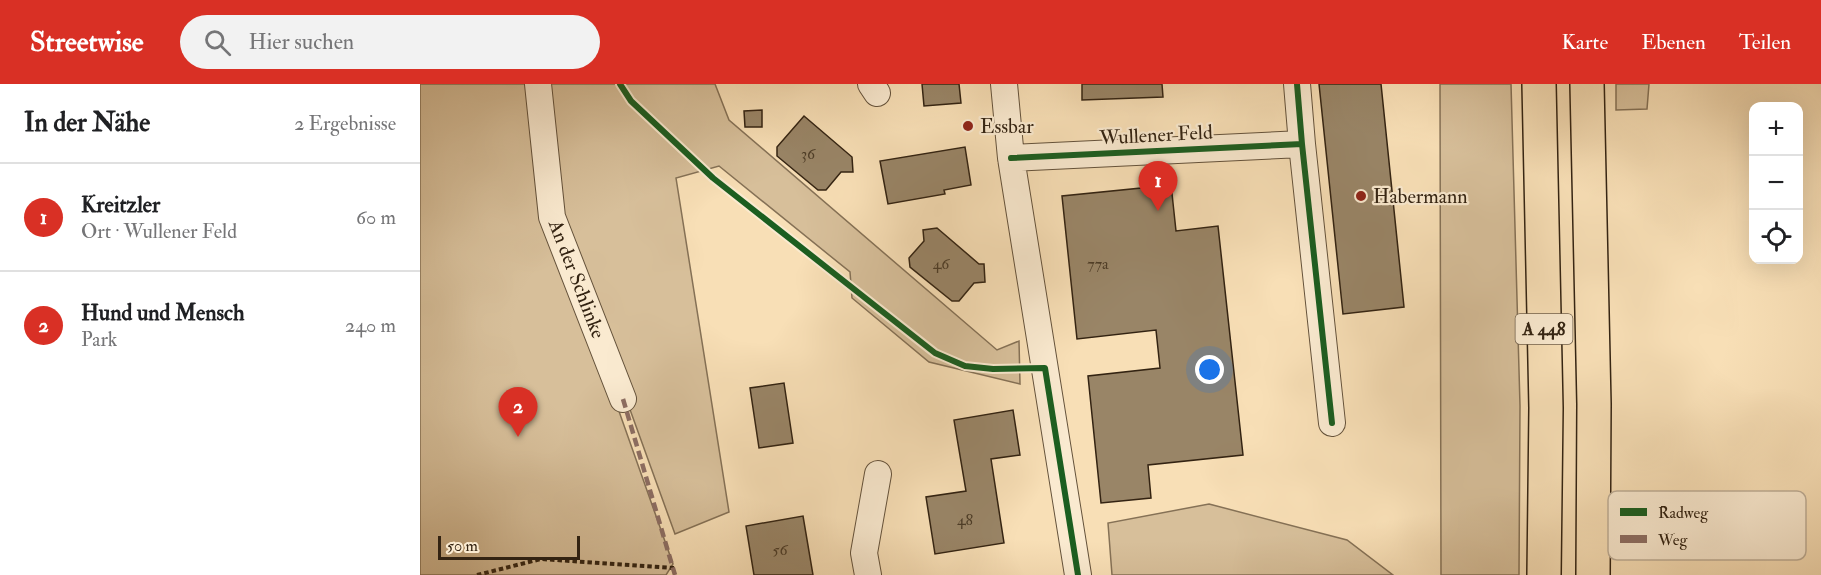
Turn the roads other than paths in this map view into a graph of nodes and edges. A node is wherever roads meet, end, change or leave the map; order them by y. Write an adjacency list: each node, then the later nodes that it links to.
1 (538, 84): 8 (street, An der Schlinke)
2 (1004, 84): 7 (street)
3 (1297, 84): 6 (street)
4 (1539, 84): 13 (highway, A 448)
5 (1587, 84): 14 (highway, A 448)
6 (1302, 144): 7 (street, Wullener Feld); 9 (street)
7 (1011, 158): 12 (street)
8 (623, 399)
9 (1332, 423)
10 (878, 474): 11 (street)
11 (868, 575)
12 (1078, 575)
13 (1544, 575)
14 (1593, 575)

